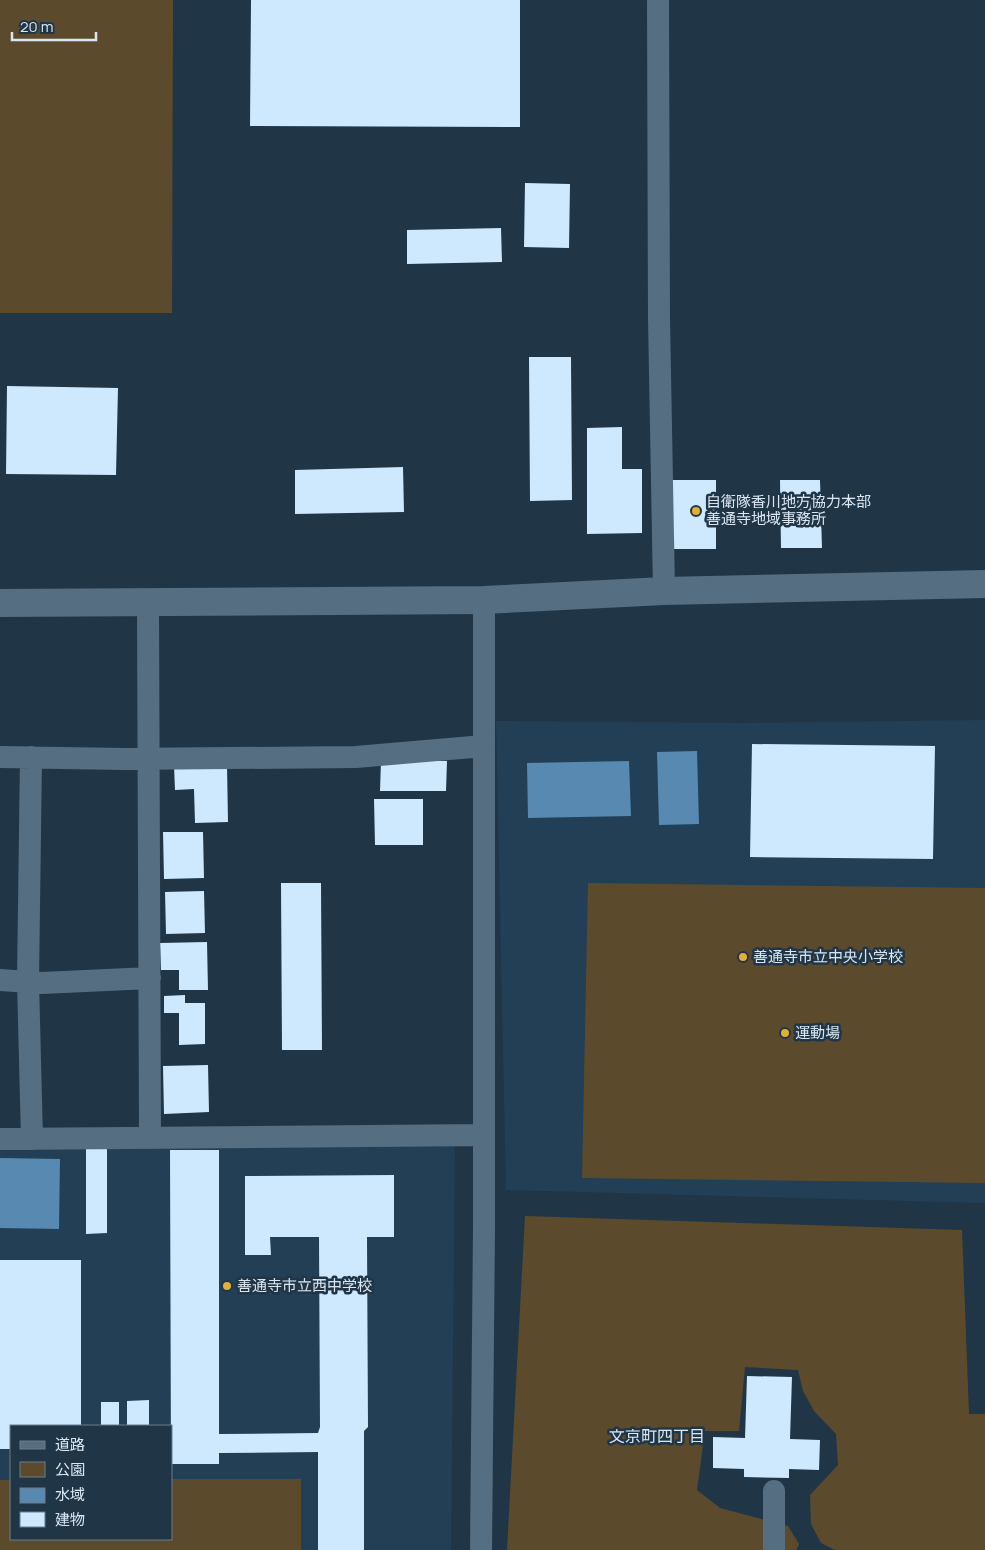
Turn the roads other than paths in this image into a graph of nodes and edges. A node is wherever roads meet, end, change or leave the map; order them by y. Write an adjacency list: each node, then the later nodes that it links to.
1 (658, 0): 3 (street)
2 (985, 584): 3 (street)
3 (664, 591): 4 (street)
4 (484, 600): 5 (street); 7 (street)
5 (148, 602): 6 (street); 10 (street)
6 (0, 603)
7 (484, 746): 10 (street); 14 (street)
8 (0, 757): 9 (street)
9 (31, 758): 10 (street); 13 (street)
10 (149, 758): 11 (street)
11 (150, 978): 13 (street); 15 (street)
12 (0, 980): 13 (street)
13 (28, 981): 17 (street)
14 (484, 1135): 15 (street); 19 (street)
15 (150, 1138): 17 (street)
16 (0, 1139): 17 (street)
17 (32, 1139)
18 (774, 1491): 20 (street)
19 (481, 1550)
20 (774, 1550)

